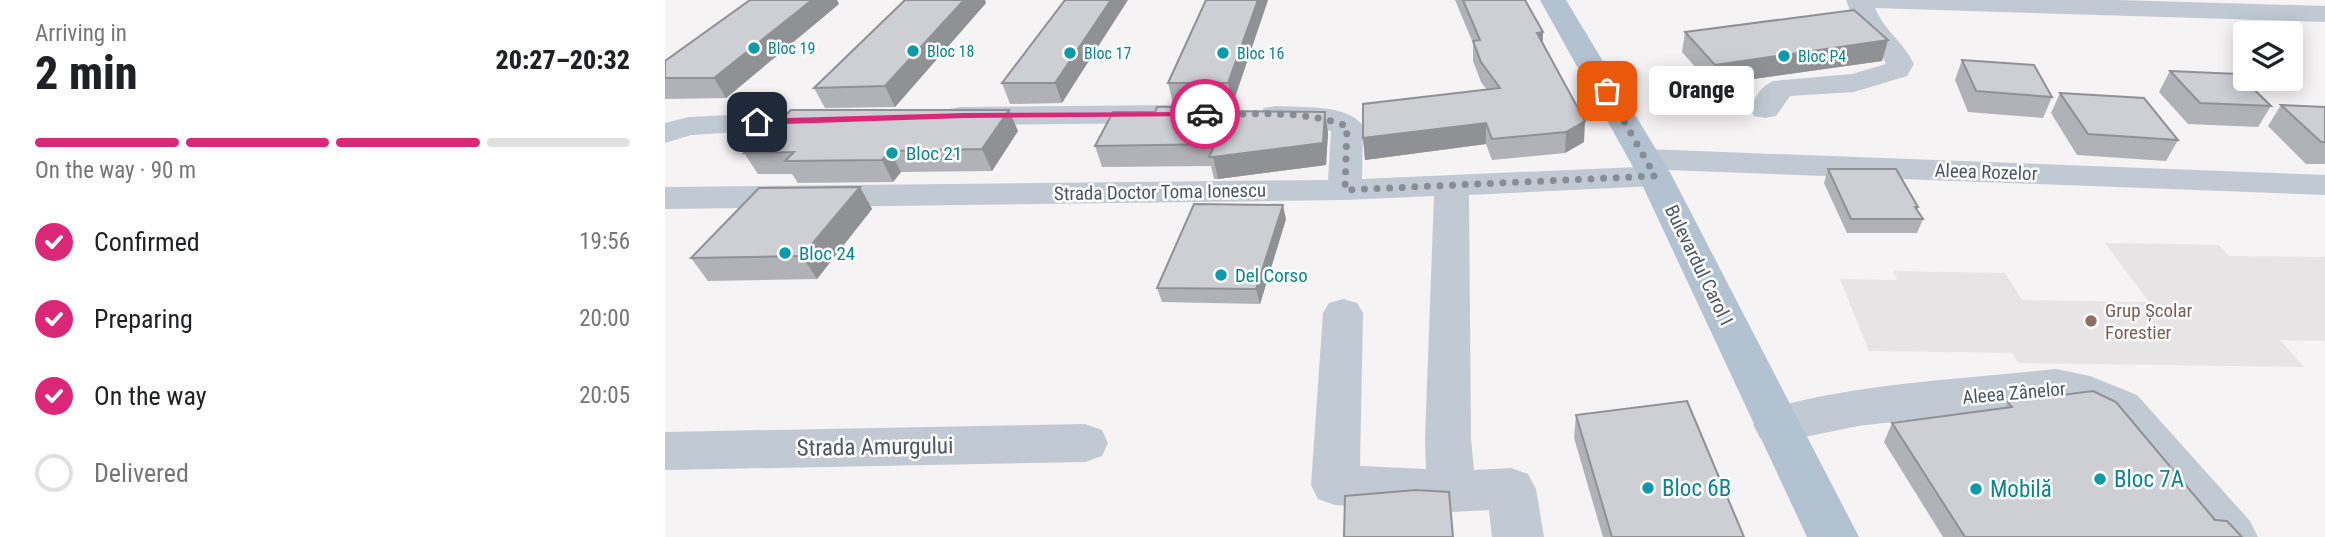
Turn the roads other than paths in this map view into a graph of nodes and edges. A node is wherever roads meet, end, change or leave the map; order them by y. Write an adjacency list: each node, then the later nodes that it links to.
1 (1553, 0): 10 (main road, Bulevardul Carol I)
2 (1859, 0): 3 (street); 4 (street)
3 (2325, 14)
4 (1765, 109)
5 (1194, 114): 7 (street)
6 (1246, 115): 13 (street)
7 (925, 117)
8 (859, 119): 9 (street)
9 (665, 133)
10 (1651, 168): 11 (street, Aleea Rozelor); 12 (street, Strada Doctor Toma Ionescu); 16 (main road, Bulevardul Carol I)
11 (2325, 185)
12 (1452, 186): 13 (street, Strada Doctor Toma Ionescu); 19 (street)
13 (1345, 190): 14 (street, Strada Doctor Toma Ionescu)
14 (665, 198)
15 (1343, 313): 19 (street)
16 (1776, 425): 21 (main road, Bulevardul Carol I); 22 (street, Aleea Zânelor)
17 (1085, 443): 18 (street, Strada Amurgului)
18 (665, 451)
19 (1453, 491): 20 (street)
20 (1518, 537)
21 (1833, 537)
22 (2232, 537)

